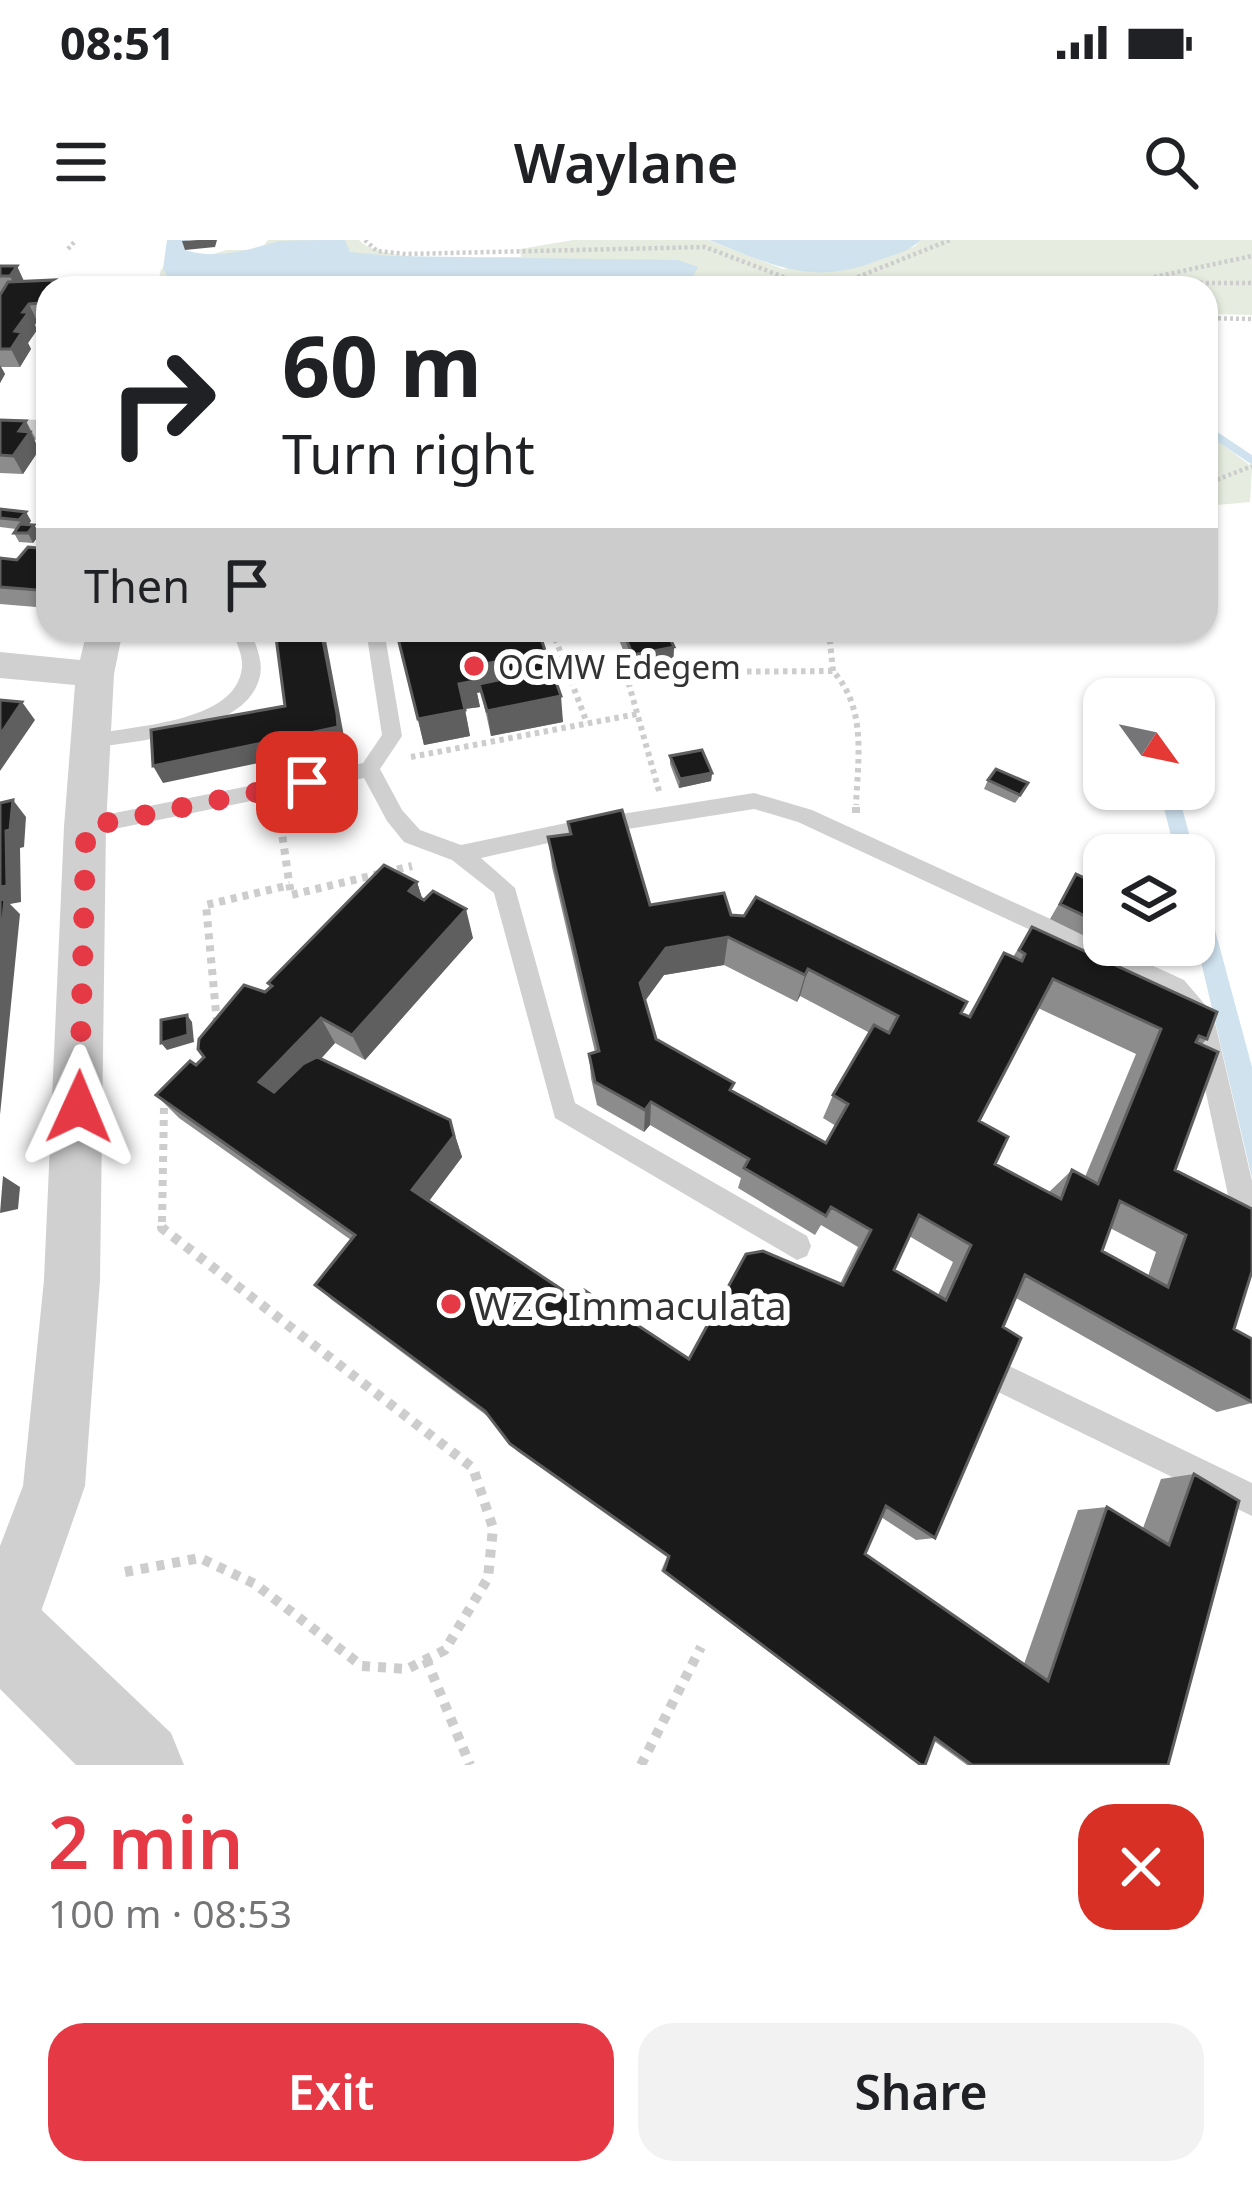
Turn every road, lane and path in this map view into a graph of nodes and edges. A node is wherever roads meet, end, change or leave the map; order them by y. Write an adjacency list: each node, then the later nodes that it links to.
1 (76, 240): 5 (path)
2 (365, 240): 6 (path)
3 (512, 240): 6 (path)
4 (950, 240): 9 (path)
5 (68, 249)
6 (512, 254): 8 (path)
7 (1252, 256): 10 (path)
8 (781, 276)
9 (859, 276)
10 (1162, 276)
11 (1218, 282): 12 (path)
12 (1252, 283)
13 (1218, 319): 14 (path)
14 (1252, 320)
15 (0, 428): 16 (street)
16 (36, 429)
17 (1252, 466): 18 (path)
18 (1218, 479)
19 (247, 642): 28 (lane)
20 (377, 642): 29 (lane)
21 (557, 642): 27 (path)
22 (830, 642): 25 (path)
23 (100, 652): 24 (street); 28 (street)
24 (0, 665)
25 (832, 670): 26 (path); 33 (path)
26 (637, 714): 27 (path); 31 (path)
27 (587, 723): 29 (path)
28 (92, 741): 32 (street)
29 (372, 767): 30 (lane); 34 (lane)
30 (276, 789): 32 (lane); 35 (path)
31 (666, 813): 33 (lane); 34 (lane)
32 (86, 827): 43 (street)
33 (863, 843): 38 (lane)
34 (460, 854): 35 (path); 39 (lane)
35 (290, 885): 36 (path)
36 (217, 1028)
37 (175, 1092): 45 (path)
38 (1252, 1241)
39 (797, 1246)
40 (1005, 1379): 41 (lane)
41 (1252, 1500)
42 (125, 1572): 45 (path)
43 (2, 1633): 46 (street)
44 (701, 1647): 48 (path)
45 (425, 1659): 47 (path)
46 (139, 1765)
47 (470, 1765)
48 (641, 1765)

